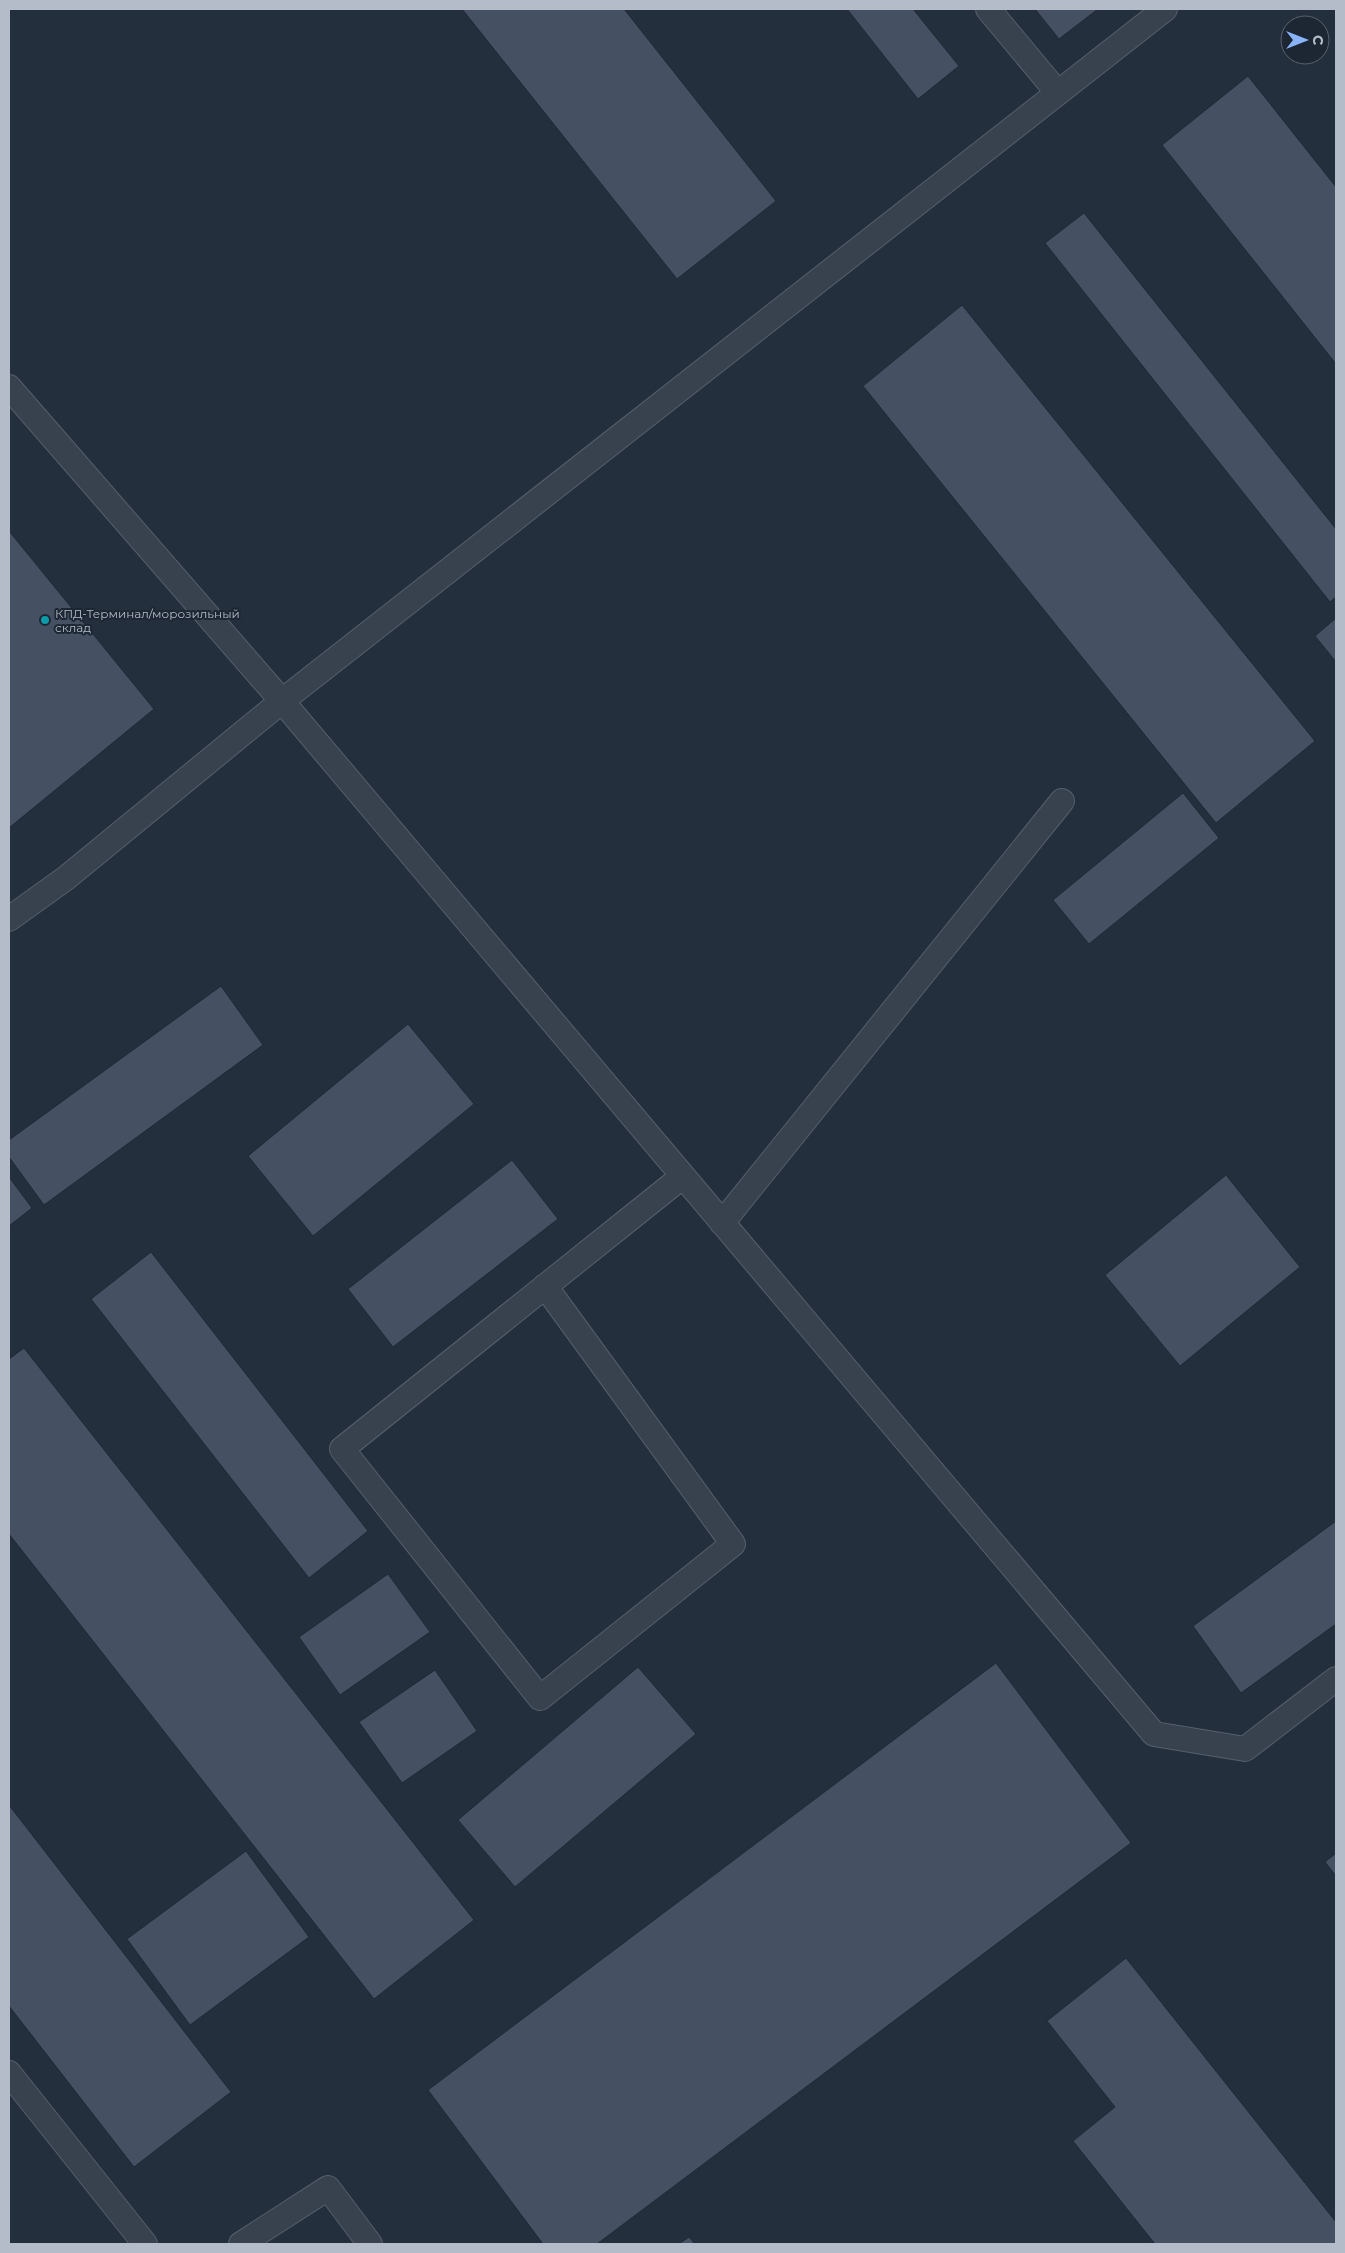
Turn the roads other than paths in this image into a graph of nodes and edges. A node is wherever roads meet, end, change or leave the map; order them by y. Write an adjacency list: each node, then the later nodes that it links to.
1 (988, 9): 3 (lane)
2 (1165, 9): 3 (lane)
3 (1058, 93): 5 (lane)
4 (9, 387): 5 (lane)
5 (282, 701): 7 (lane); 8 (lane)
6 (1062, 801): 9 (lane)
7 (9, 919)
8 (683, 1176): 9 (lane); 10 (lane)
9 (722, 1223): 11 (lane)
10 (545, 1286): 10 (lane)
11 (1336, 1679)
12 (9, 2073): 13 (lane)
13 (145, 2244)
14 (241, 2244): 15 (lane)
15 (370, 2244)

